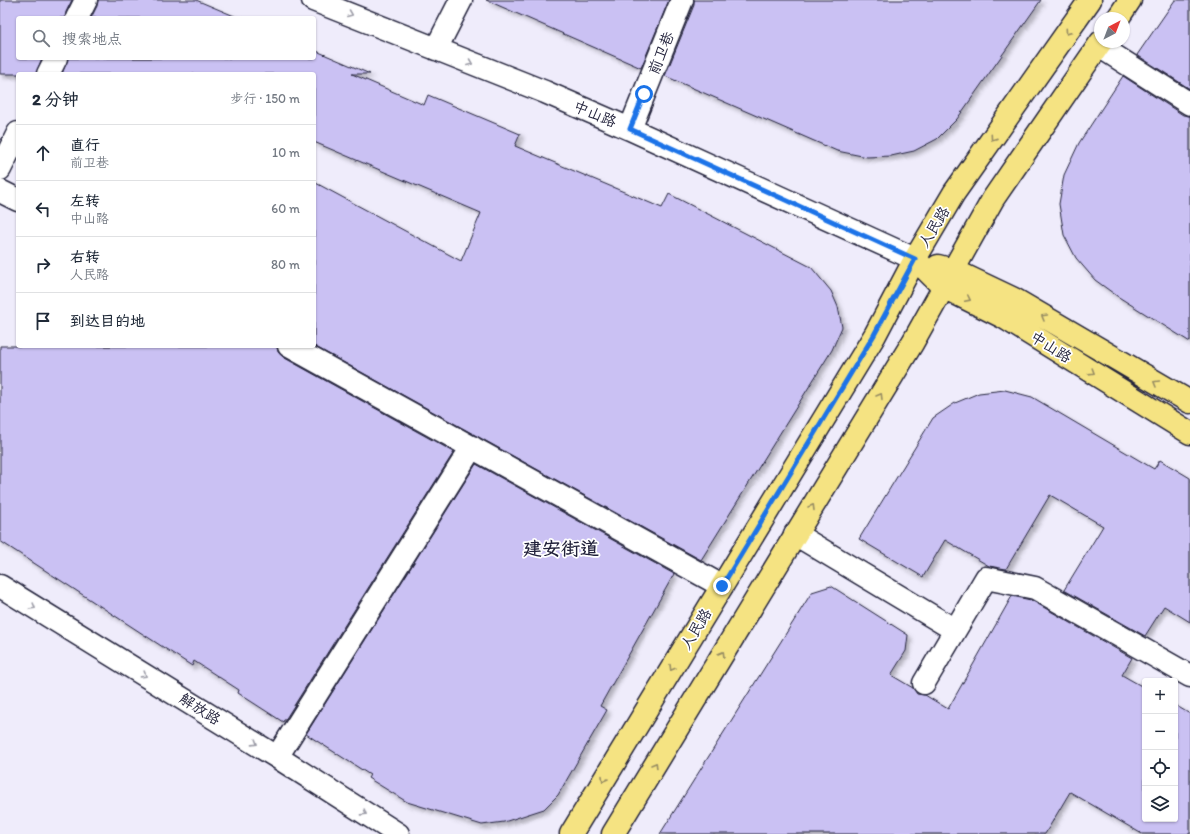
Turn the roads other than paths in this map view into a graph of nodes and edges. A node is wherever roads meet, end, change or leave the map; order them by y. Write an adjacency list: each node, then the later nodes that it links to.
1 (86, 0): 8 (street)
2 (313, 0): 11 (street, 中山路, one-way to 11)
3 (461, 0): 11 (street)
4 (682, 0): 15 (street, 前卫巷)
5 (1090, 0): 20 (main road, 人民路, one-way to 20)
6 (1130, 0): 7 (main road)
7 (1122, 12)
8 (78, 16)
9 (1097, 48): 21 (main road)
10 (1106, 48): 14 (street)
11 (436, 49): 15 (street, 中山路, one-way to 15)
12 (55, 60): 13 (street)
13 (49, 72)
14 (1190, 104)
15 (630, 129): 20 (street, 中山路)
16 (16, 137): 17 (street)
17 (0, 169)
18 (0, 191): 19 (street)
19 (16, 199)
20 (915, 259): 21 (main road, 中山路); 28 (main road, 人民路)
21 (948, 279): 23 (main road, 中山路, one-way to 21); 24 (main road, 中山路, one-way to 24); 26 (main road, one-way to 21)
22 (293, 348): 25 (street)
23 (1190, 402)
24 (1190, 433)
25 (472, 447): 28 (street); 32 (street)
26 (795, 534): 29 (street); 35 (main road, one-way to 26)
27 (0, 586): 32 (street, 解放路, one-way to 32)
28 (722, 586): 34 (main road, 人民路, one-way to 34)
29 (955, 630): 30 (street); 31 (street)
30 (1190, 676)
31 (924, 683)
32 (277, 757): 33 (street, 解放路, one-way to 33)
33 (398, 834)
34 (571, 834)
35 (613, 834)

